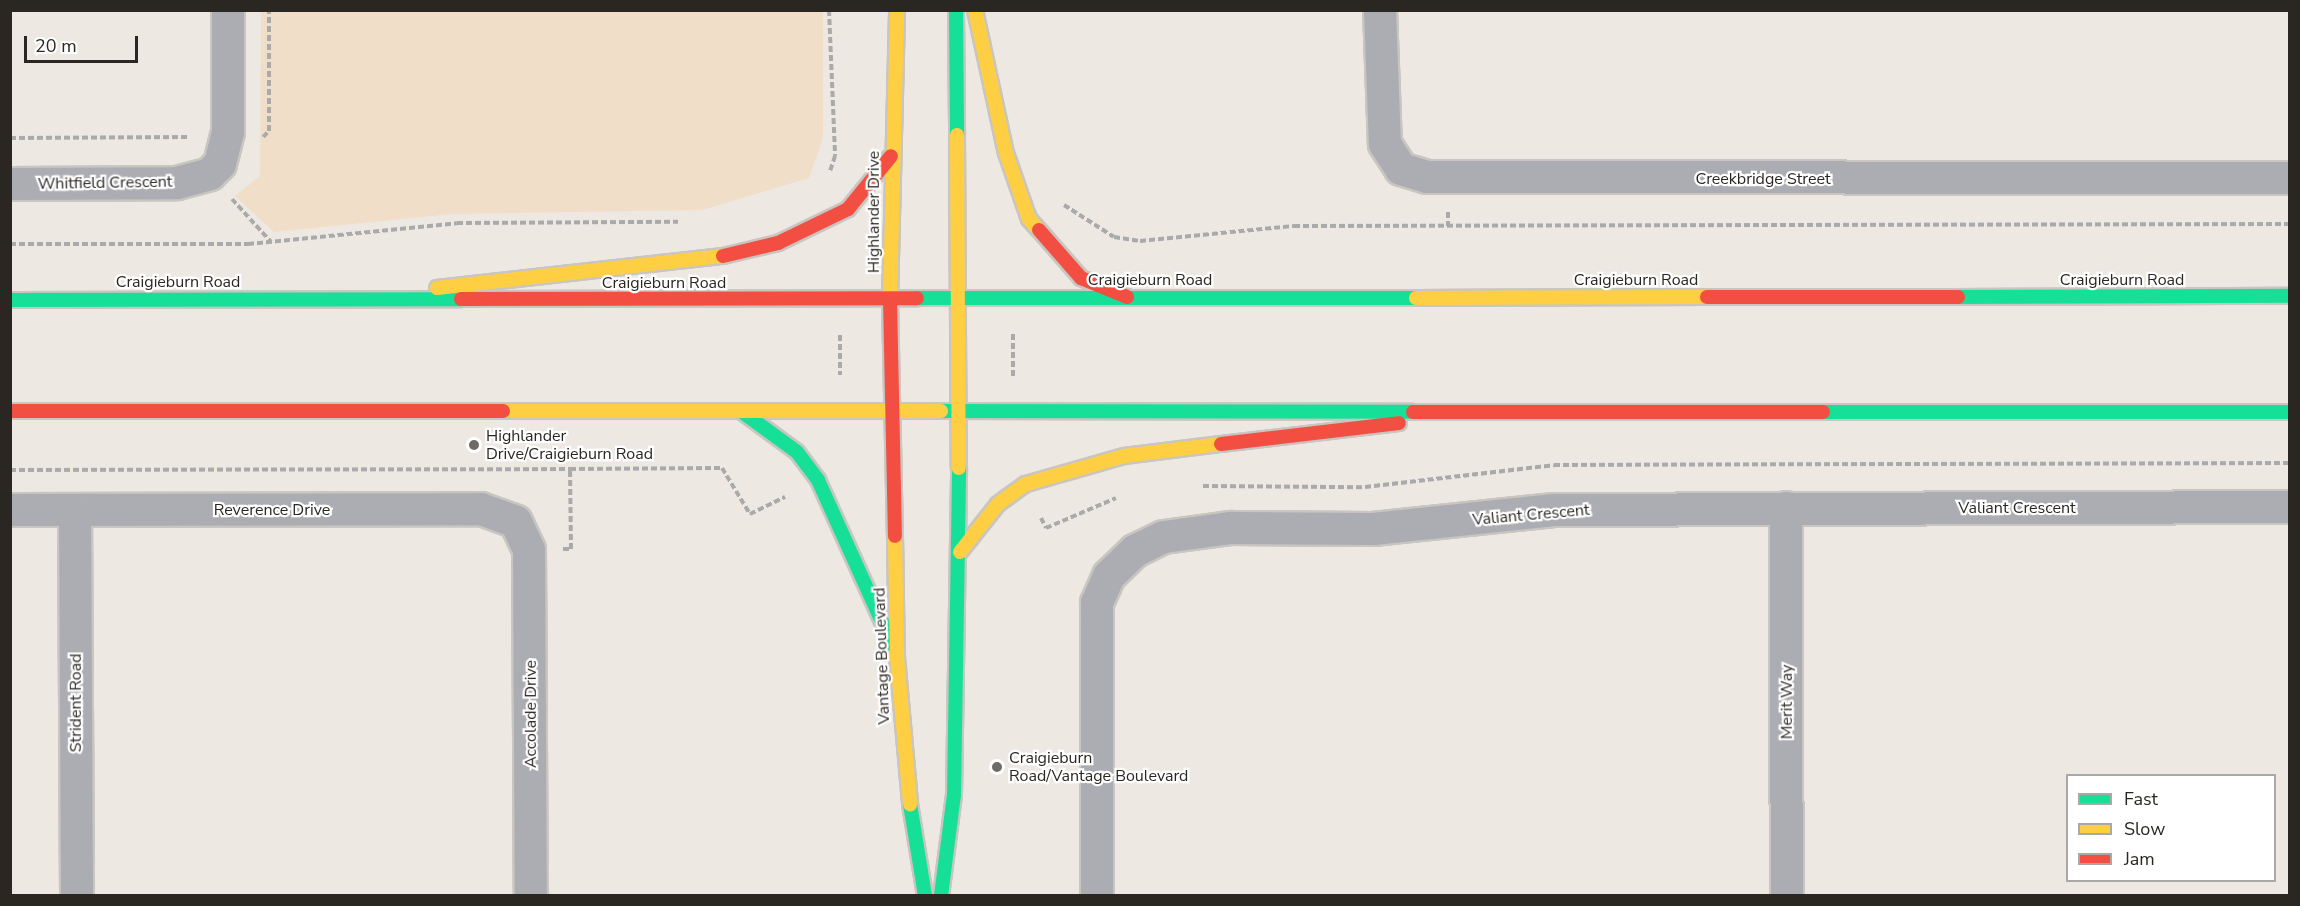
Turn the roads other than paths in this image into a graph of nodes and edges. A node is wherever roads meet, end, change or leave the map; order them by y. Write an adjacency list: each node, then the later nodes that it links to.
1 (228, 10): 8 (street, Whitfield Crescent)
2 (897, 10): 6 (main road, Highlander Drive)
3 (956, 10): 12 (main road)
4 (975, 10): 10 (main road)
5 (1380, 10): 7 (street, Creekbridge Street)
6 (891, 156): 11 (main road); 14 (main road, Highlander Drive)
7 (2289, 178)
8 (10, 184)
9 (2289, 296): 10 (main road, Craigieburn Road)
10 (1127, 297): 12 (main road, Craigieburn Road)
11 (343, 299): 13 (main road, Craigieburn Road); 14 (main road, Craigieburn Road)
12 (960, 299): 14 (main road, Craigieburn Road); 20 (main road)
13 (10, 300)
14 (891, 301): 19 (main road, Highlander Drive)
15 (10, 411): 16 (main road)
16 (741, 411): 19 (main road); 27 (main road)
17 (2289, 412): 18 (main road)
18 (1482, 413): 20 (main road); 26 (main road)
19 (892, 414): 20 (main road); 27 (main road, Vantage Boulevard)
20 (960, 414): 26 (main road)
21 (2289, 507): 22 (street, Valiant Crescent)
22 (1786, 508): 32 (street, Valiant Crescent); 33 (street, Merit Way)
23 (10, 510): 24 (street, Reverence Drive)
24 (75, 510): 25 (street, Reverence Drive); 28 (street, Strident Road)
25 (527, 542): 29 (street, Accolade Drive)
26 (960, 552): 31 (main road)
27 (897, 657): 30 (main road, Vantage Boulevard)
28 (77, 896)
29 (531, 896)
30 (925, 896)
31 (941, 896)
32 (1097, 896)
33 (1787, 896)

